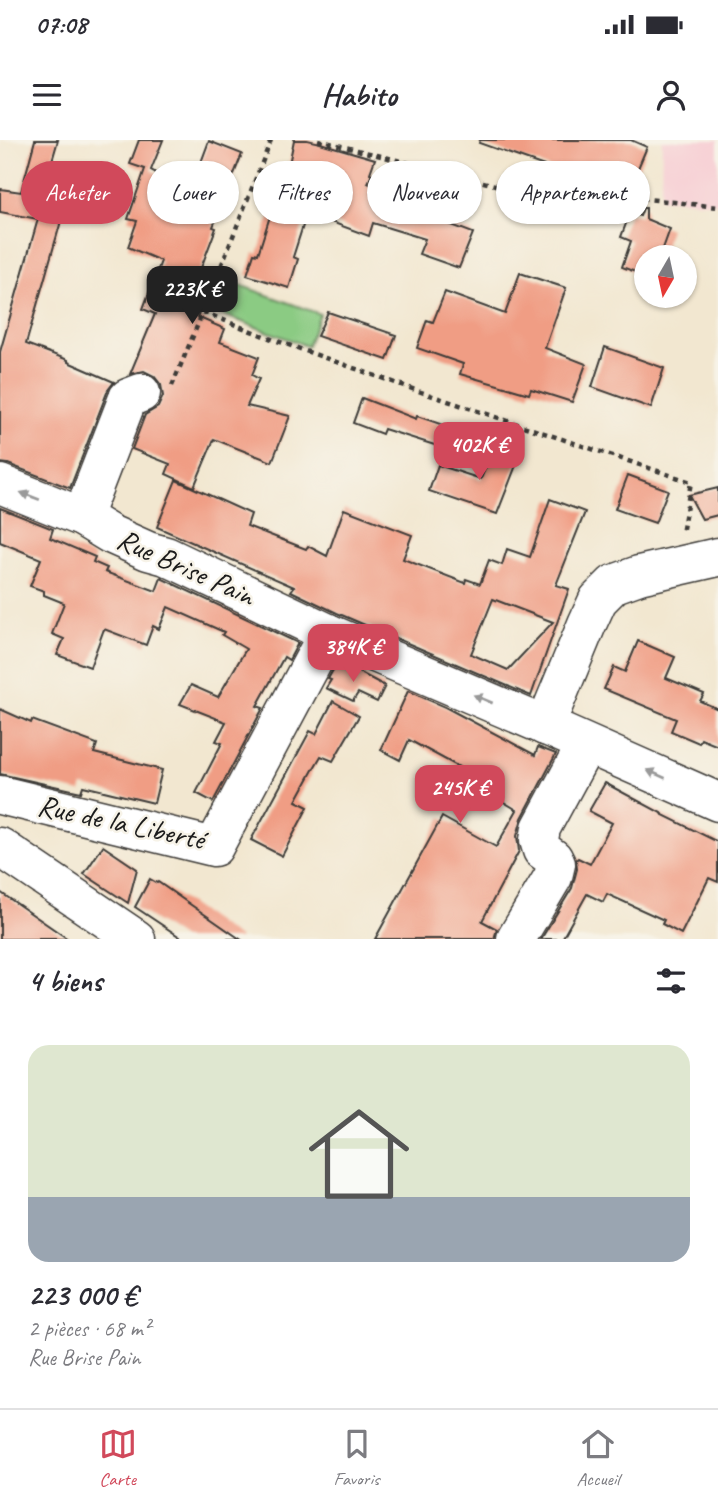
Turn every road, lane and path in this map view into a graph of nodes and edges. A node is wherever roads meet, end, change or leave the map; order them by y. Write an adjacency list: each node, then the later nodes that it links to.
1 (271, 140): 4 (path)
2 (318, 140): 3 (path)
3 (718, 207)
4 (203, 312): 5 (path); 8 (path)
5 (154, 395): 7 (street)
6 (0, 485): 7 (street, Rue Brise Pain, one-way to 6)
7 (82, 517): 10 (street, Rue Brise Pain)
8 (682, 536)
9 (718, 557): 11 (street)
10 (327, 633): 11 (street, Rue Brise Pain, one-way to 10); 13 (street, Rue de la Liberté)
11 (545, 726): 14 (street, Rue Brise Pain, one-way to 11)
12 (580, 756): 17 (street)
13 (0, 795)
14 (718, 802)
15 (0, 847): 16 (street)
16 (136, 939)
17 (516, 939)

